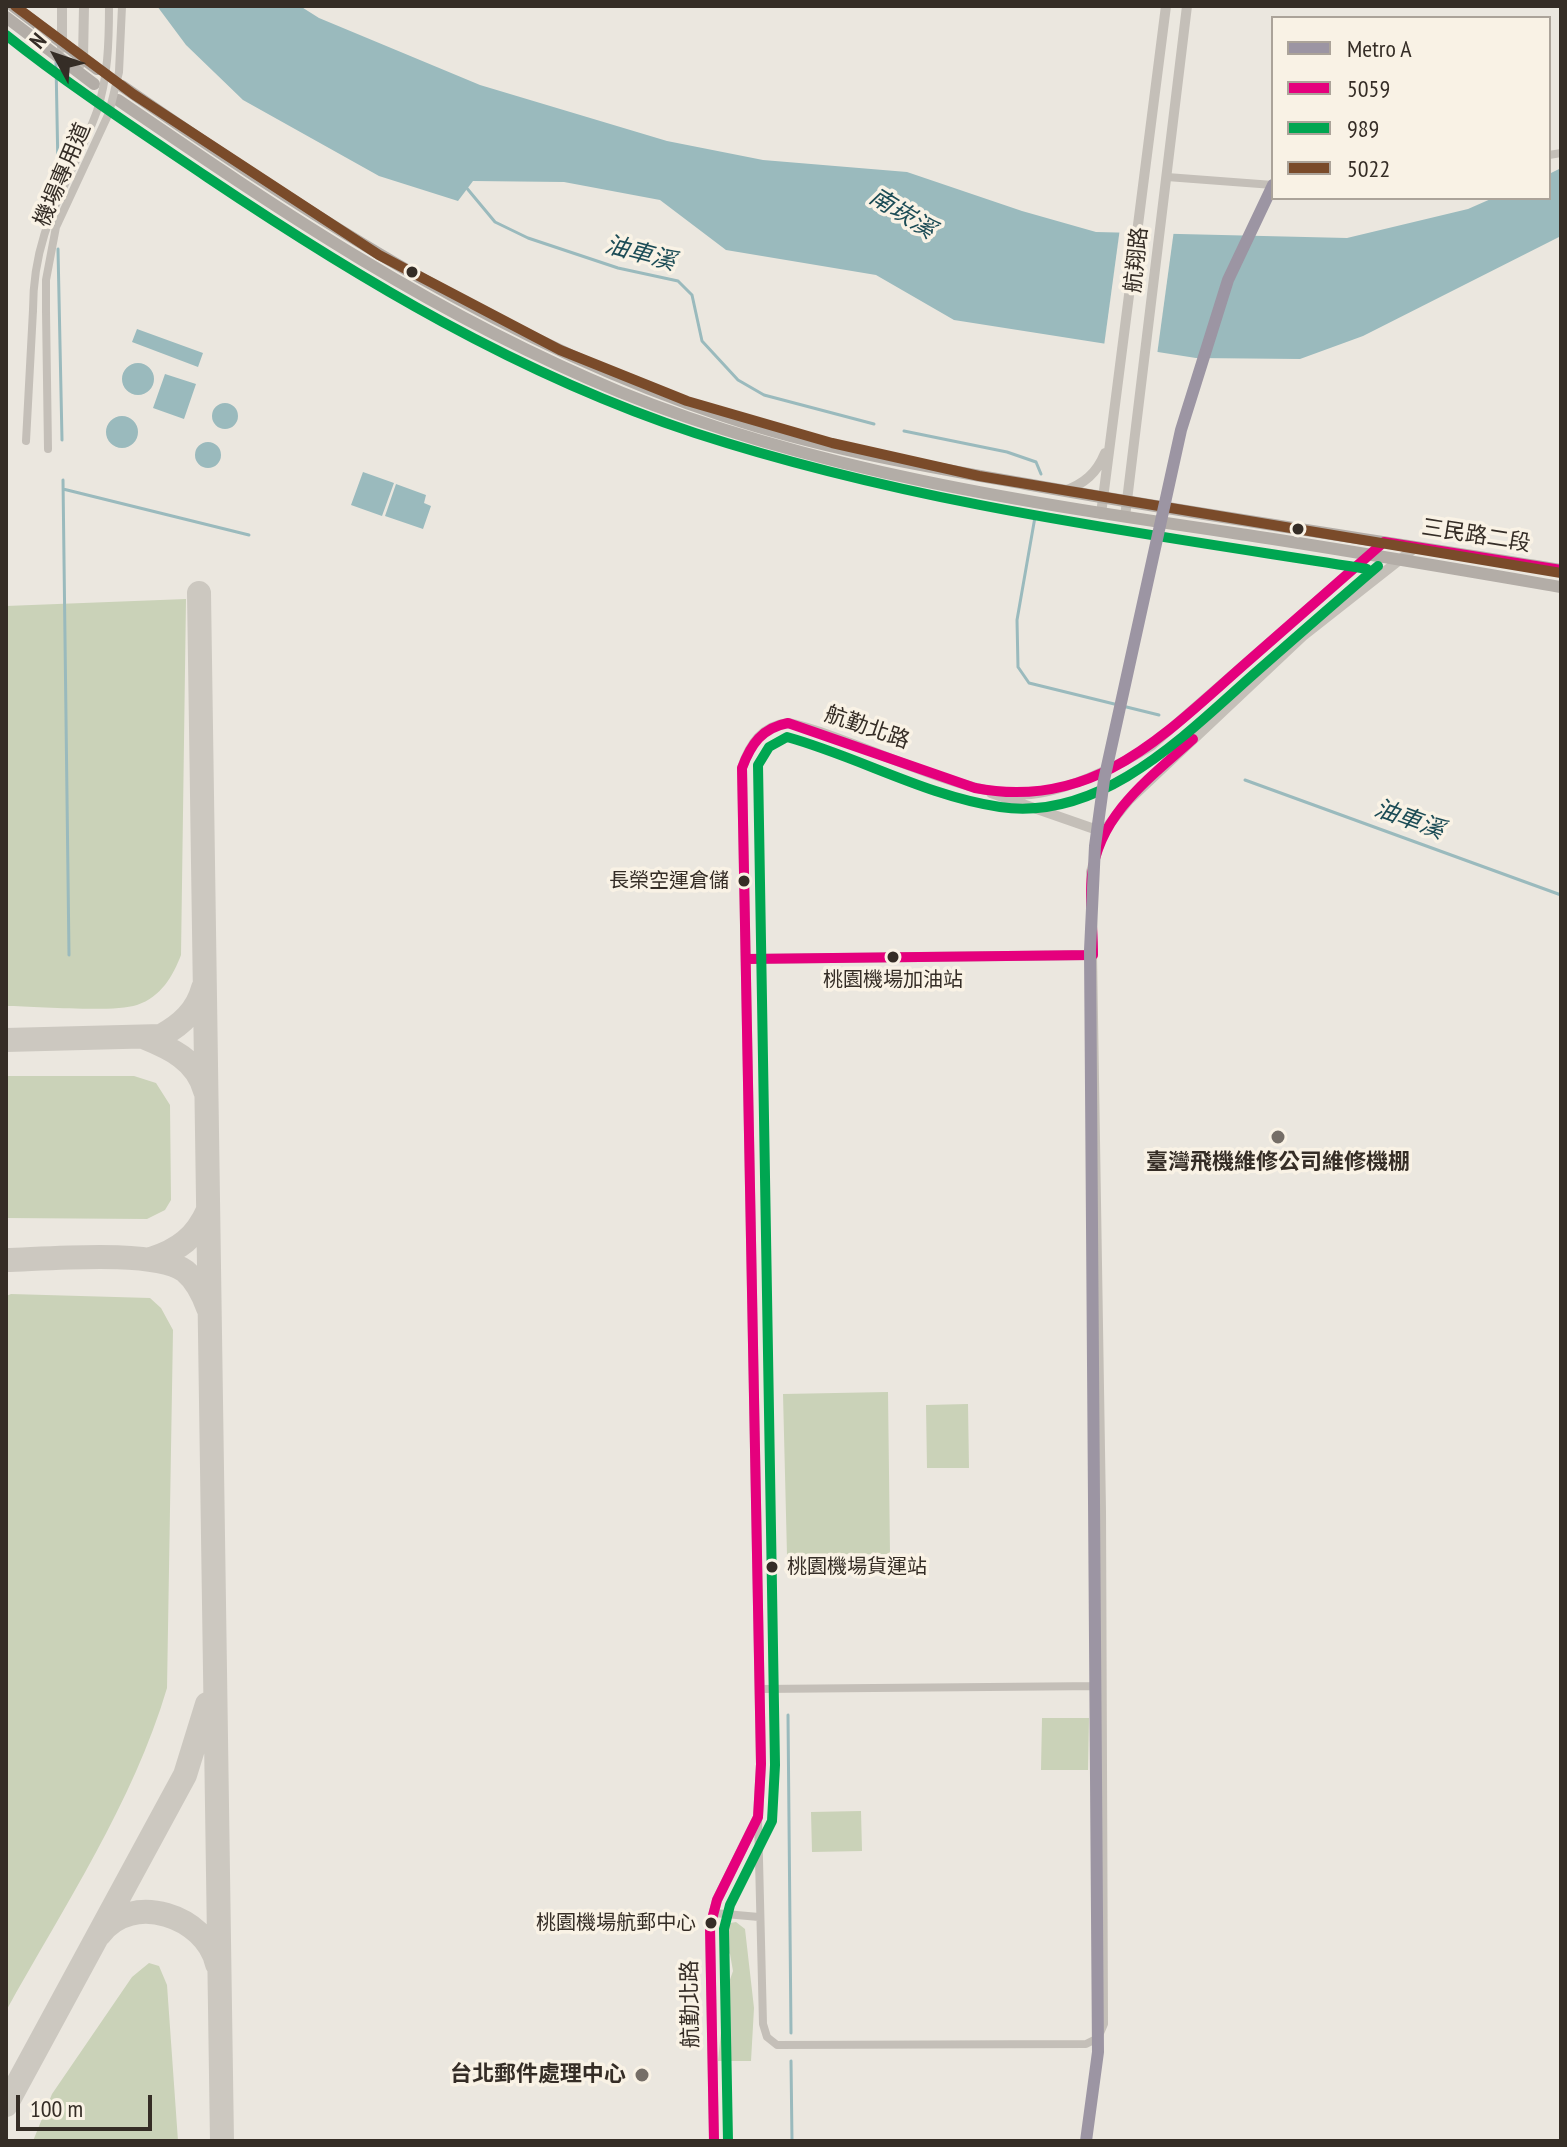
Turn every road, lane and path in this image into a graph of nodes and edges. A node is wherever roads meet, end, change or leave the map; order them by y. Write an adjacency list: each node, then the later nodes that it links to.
1 (13, 6): 10 (main road)
2 (62, 6): 10 (street)
3 (84, 6): 12 (street)
4 (109, 6): 22 (street, 機場專用道, bridge)
5 (122, 6): 23 (street, 機場專用道, bridge)
6 (1166, 6): 21 (street, 航翔路)
7 (1187, 6): 19 (street, 航翔路)
8 (6, 17): 11 (main road)
9 (6, 24): 11 (street)
10 (63, 45): 12 (main road); 13 (street)
11 (42, 47): 13 (main road)
12 (83, 59): 14 (main road); 15 (street)
13 (61, 61): 15 (main road)
14 (97, 69)
15 (76, 71): 16 (main road)
16 (94, 84)
17 (122, 86): 24 (main road, 三民路二段)
18 (118, 100): 27 (main road, 三民路二段)
19 (1166, 182): 20 (street); 26 (street, 航翔路)
20 (1271, 185)
21 (1110, 440): 24 (street); 25 (street, 航翔路)
22 (26, 441)
23 (48, 449)
24 (1064, 491): 25 (main road, 三民路二段)
25 (1103, 498): 26 (main road, 三民路二段); 27 (street, 航翔路)
26 (1128, 502): 28 (street, 航翔路); 29 (main road, 三民路二段)
27 (1101, 514): 28 (main road, 三民路二段)
28 (1125, 517): 31 (main road, 三民路二段)
29 (1384, 542): 30 (main road, 三民路二段); 31 (street, 航勤北路)
30 (1416, 547): 32 (street); 33 (main road, 三民路二段)
31 (1369, 555): 32 (main road, 三民路二段); 35 (street, 航勤北路)
32 (1400, 560): 34 (main road, 三民路二段); 36 (street)
33 (1561, 570)
34 (1561, 587)
35 (978, 788): 36 (street); 38 (street, 航勤北路)
36 (1103, 832): 37 (street)
37 (1093, 955): 38 (street); 39 (street)
38 (746, 959): 40 (street, 航勤北路)
39 (1101, 1686): 40 (street); 43 (street)
40 (761, 1689): 41 (street, 航勤北路)
41 (758, 1817): 42 (street, 航勤北路); 43 (street)
42 (714, 1913): 43 (street); 44 (street, 航勤北路)
43 (759, 1917)
44 (714, 2141)

